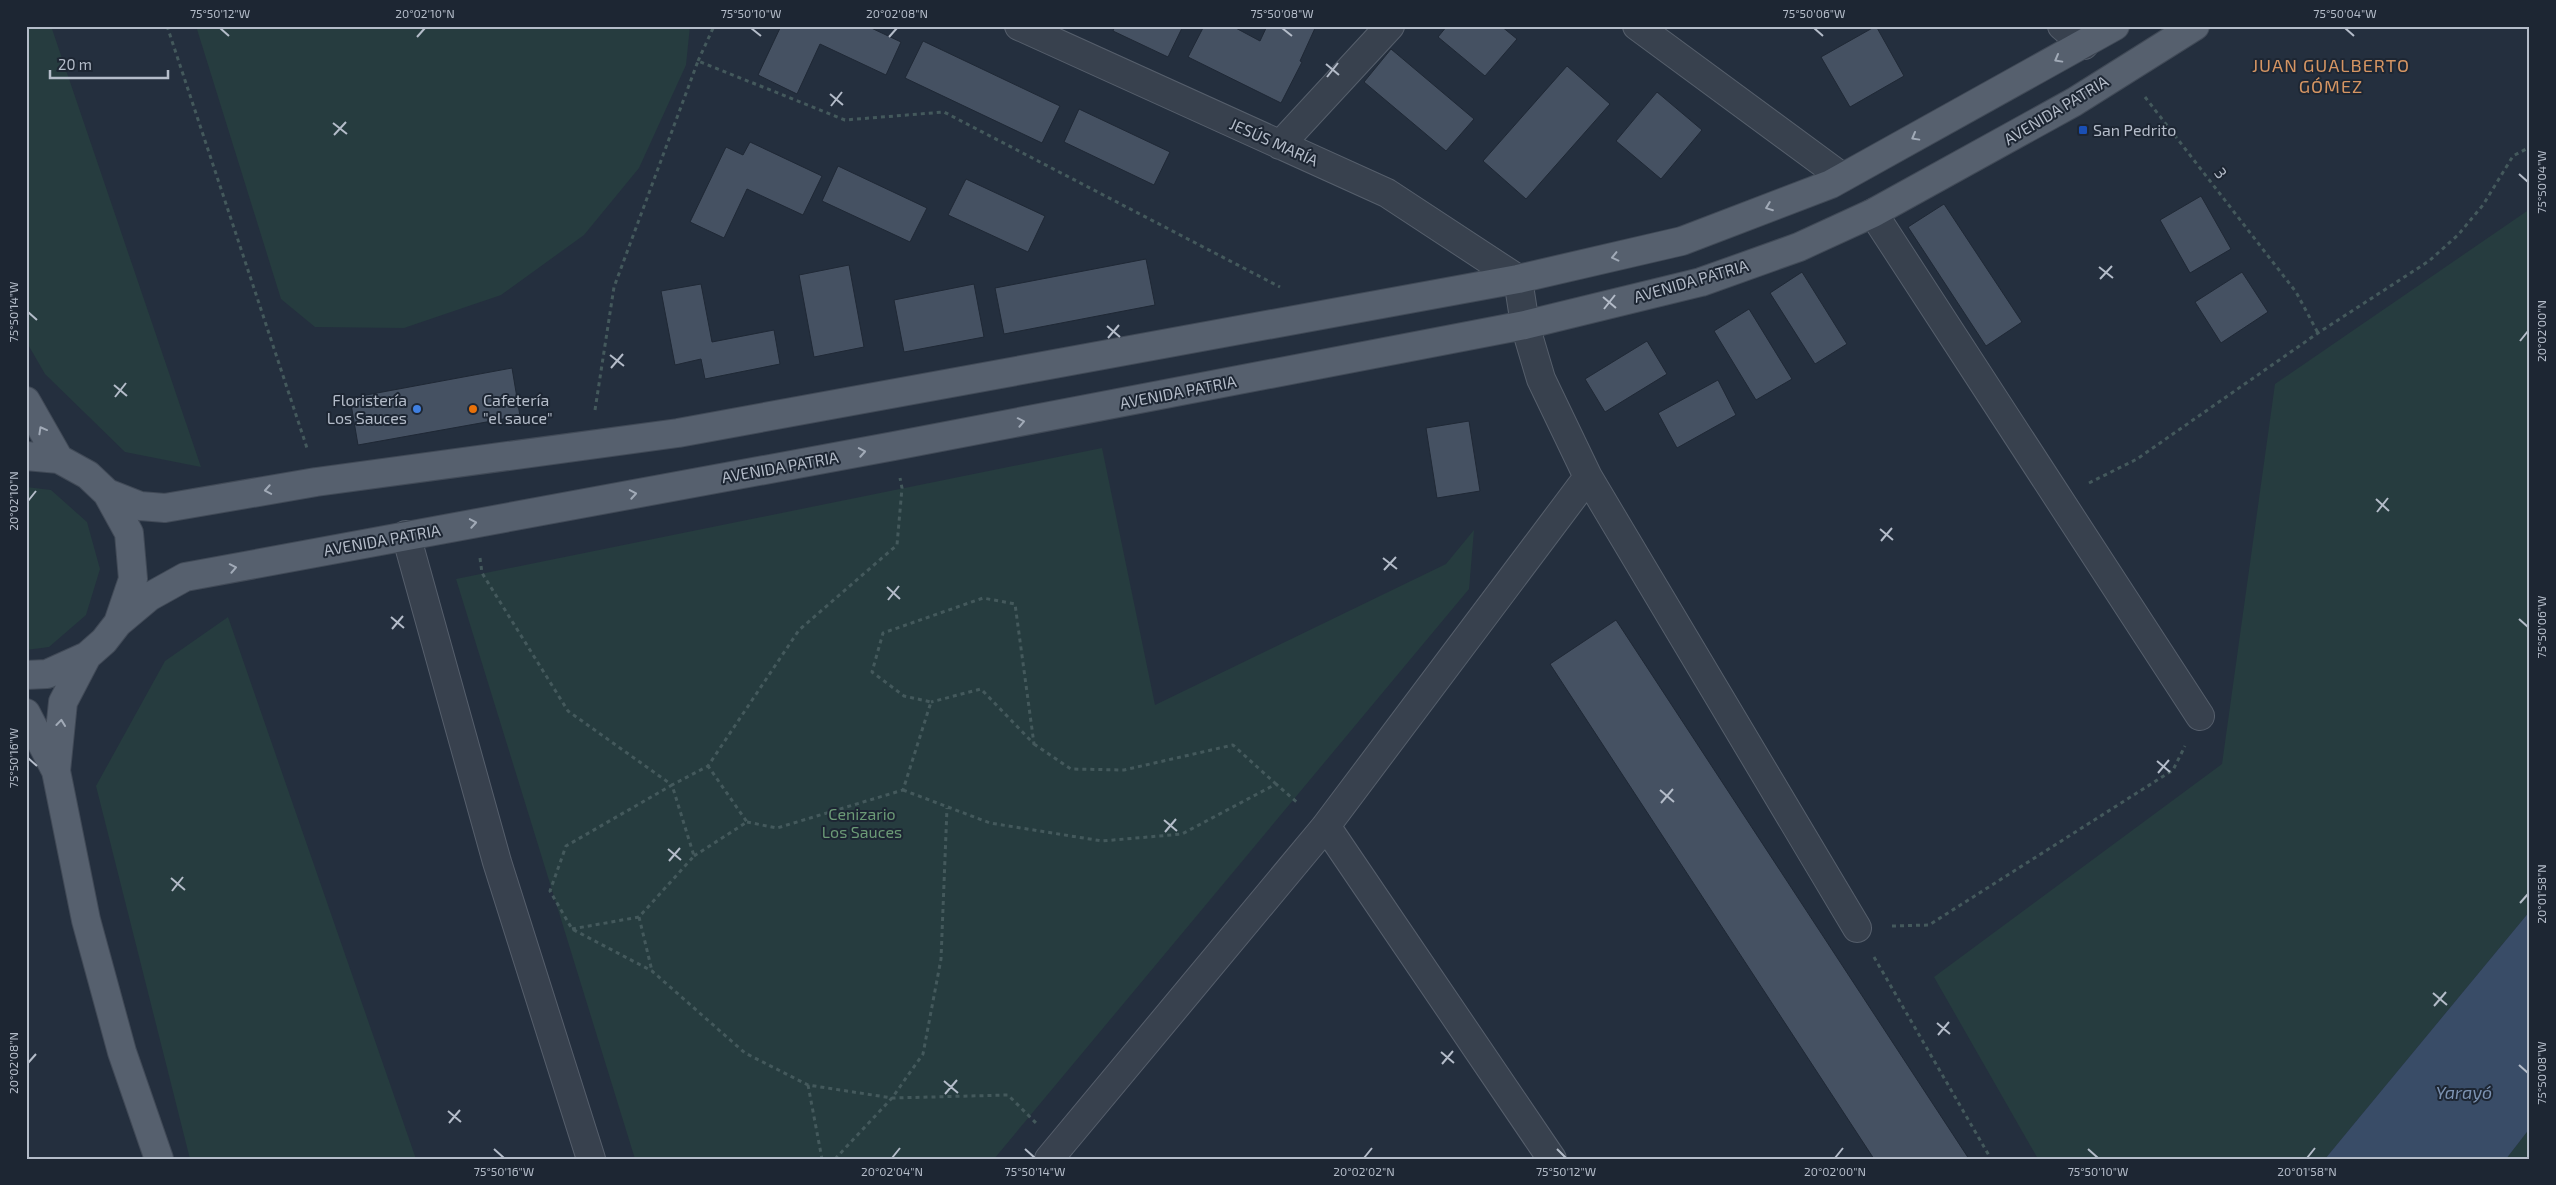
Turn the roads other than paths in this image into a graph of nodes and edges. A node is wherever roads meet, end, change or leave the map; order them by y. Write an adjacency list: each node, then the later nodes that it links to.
1 (1019, 26): 8 (street, JESÚS MARÍA)
2 (1390, 26): 8 (street)
3 (1637, 26): 9 (street)
4 (2062, 26): 7 (street)
5 (2115, 26): 7 (main road)
6 (2195, 26): 10 (main road, AVENIDA PATRIA)
7 (2084, 45): 9 (main road, one-way to 9)
8 (1280, 145): 11 (street, JESÚS MARÍA)
9 (1842, 177): 11 (main road, one-way to 11)
10 (1873, 213): 12 (main road, AVENIDA PATRIA); 23 (street)
11 (1518, 279): 12 (street); 17 (main road, one-way to 17)
12 (1525, 325): 16 (street); 18 (main road, AVENIDA PATRIA, one-way to 12)
13 (26, 401): 15 (main road, one-way to 13)
14 (26, 456): 15 (main road)
15 (58, 459): 17 (main road)
16 (1588, 478): 25 (street); 26 (street)
17 (108, 493): 19 (main road)
18 (406, 535): 19 (main road, AVENIDA PATRIA, one-way to 18); 29 (street)
19 (118, 622): 20 (main road)
20 (87, 656): 21 (main road); 24 (main road, one-way to 20)
21 (26, 675)
22 (26, 713): 24 (main road)
23 (2200, 716)
24 (56, 771): 28 (main road)
25 (1326, 826): 27 (street); 30 (street)
26 (1857, 928)
27 (1055, 1152)
28 (159, 1159)
29 (591, 1159)
30 (1552, 1159)

